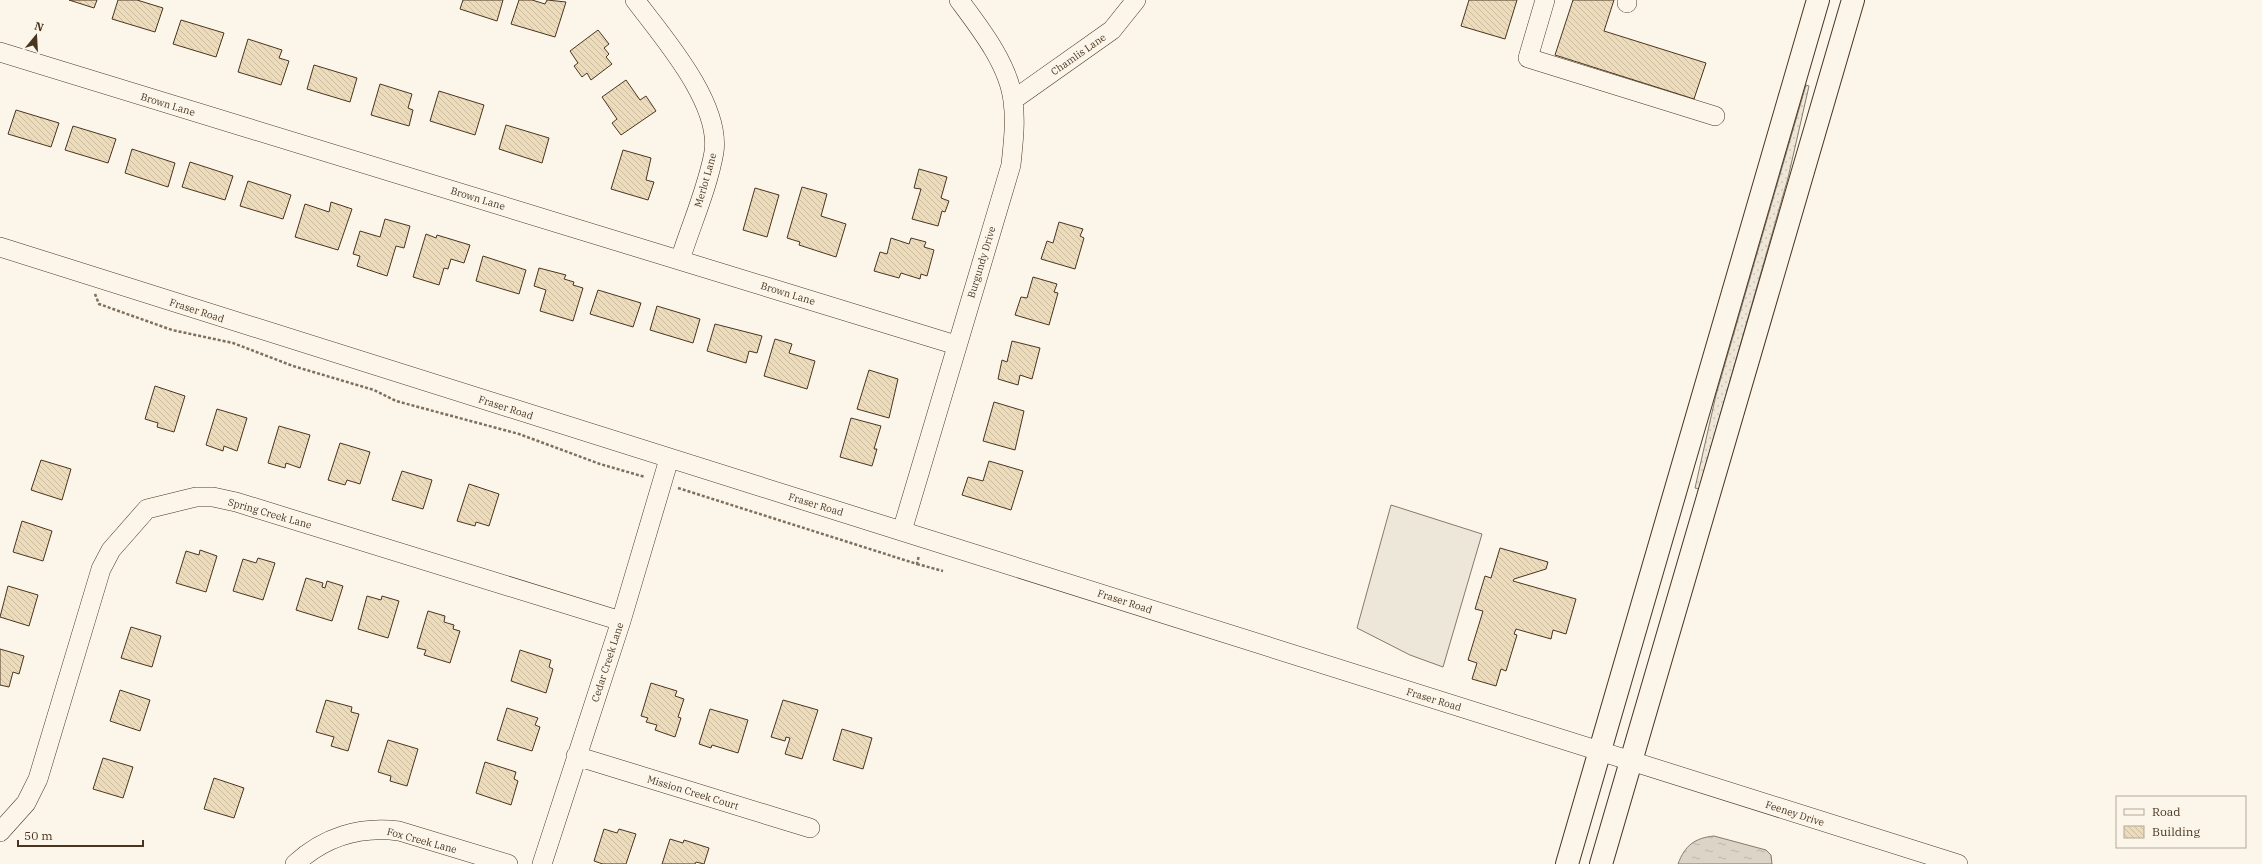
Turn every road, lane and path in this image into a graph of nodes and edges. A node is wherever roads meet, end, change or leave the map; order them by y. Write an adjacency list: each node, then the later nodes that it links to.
1 (635, 0): 11 (street, Merlot Lane)
2 (959, 0): 8 (street, Burgundy Drive)
3 (1136, 0): 8 (street, Chamlis Lane)
4 (1545, 0): 9 (street)
5 (1818, 0): 21 (main road)
6 (1853, 0): 23 (main road)
7 (0, 52): 11 (street, Brown Lane)
8 (1014, 100): 13 (street, Burgundy Drive)
9 (1715, 116)
10 (0, 247): 12 (street, Fraser Road)
11 (680, 260): 13 (street, Brown Lane)
12 (98, 278): 14 (street, Fraser Road); 15 (path)
13 (956, 345): 16 (street, Burgundy Drive)
14 (670, 459): 15 (street, Cedar Creek Lane); 16 (street, Fraser Road)
15 (662, 483): 18 (path); 20 (street, Cedar Creek Lane)
16 (902, 531): 17 (street, Fraser Road)
17 (925, 538): 18 (path); 21 (street, Fraser Road)
18 (917, 564): 19 (path)
19 (943, 571)
20 (621, 621): 22 (street, Cedar Creek Lane); 25 (street, Spring Creek Lane)
21 (1600, 751): 23 (street, Fraser Road); 30 (main road)
22 (576, 756): 24 (street, Mission Creek Court); 29 (street, Cedar Creek Lane)
23 (1631, 761): 26 (street, Feeney Drive); 31 (main road)
24 (810, 828)
25 (0, 832)
26 (1912, 858): 32 (street, Feeney Drive)
27 (295, 864): 28 (street, Fox Creek Lane)
28 (508, 864)
29 (542, 864)
30 (1567, 864)
31 (1602, 864)
32 (1958, 864)

